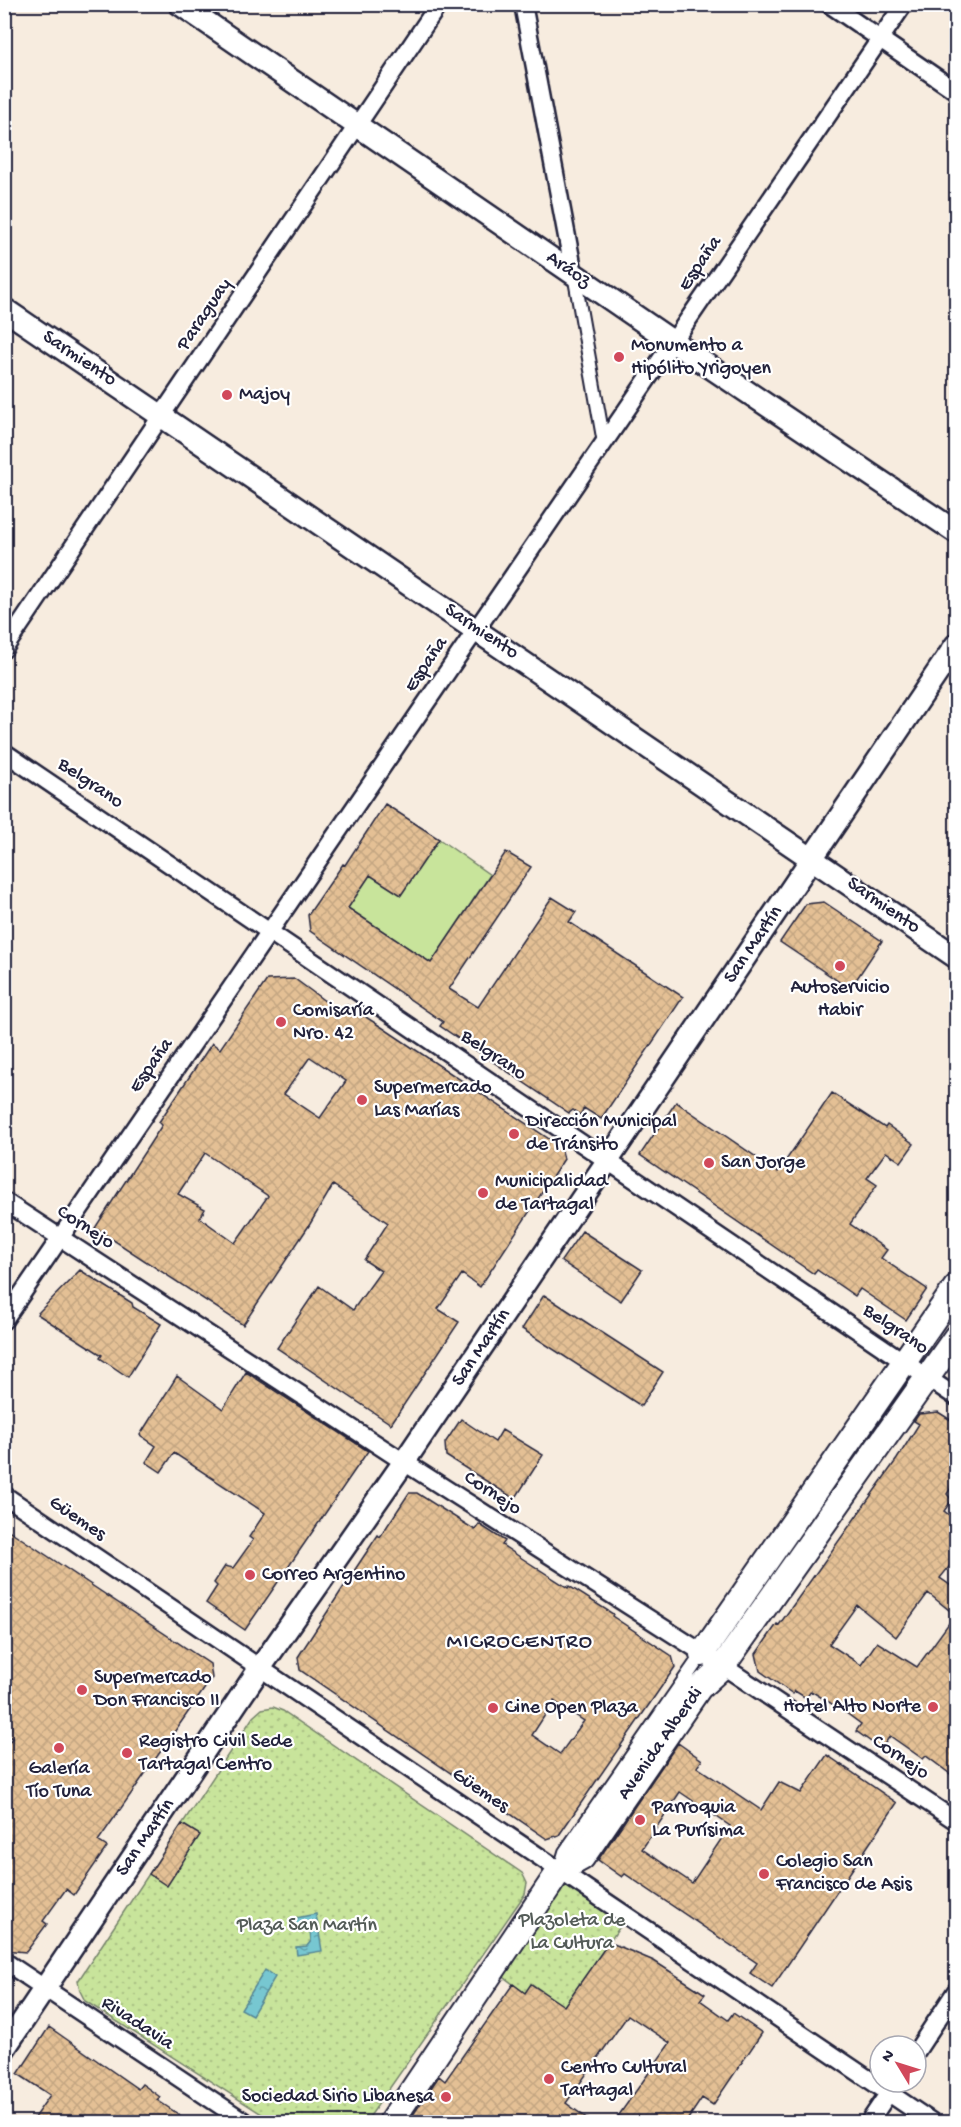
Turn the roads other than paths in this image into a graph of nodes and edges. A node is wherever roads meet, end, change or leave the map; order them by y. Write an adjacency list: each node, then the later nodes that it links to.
1 (180, 4): 8 (street, Aráoz)
2 (440, 4): 8 (street, Paraguay)
3 (523, 4): 9 (street)
4 (829, 4): 6 (street)
5 (904, 4): 6 (street, España)
6 (880, 39): 7 (street); 11 (street, España)
7 (957, 91)
8 (357, 126): 9 (street, Aráoz); 12 (street, Paraguay)
9 (574, 274): 11 (street, Aráoz); 13 (street)
10 (4, 309): 12 (street, Sarmiento)
11 (673, 342): 13 (street, España); 14 (street, Aráoz)
12 (162, 416): 15 (street, Sarmiento); 17 (street, Paraguay)
13 (604, 443): 15 (street, España)
14 (957, 532)
15 (477, 629): 19 (street, Sarmiento); 20 (street, España)
16 (957, 645): 19 (street, San Martín)
17 (4, 650)
18 (4, 752): 20 (street, Belgrano)
19 (813, 857): 21 (street, Sarmiento); 22 (street, San Martín)
20 (271, 931): 22 (street, Belgrano); 24 (street, España)
21 (957, 957)
22 (609, 1160): 28 (street, Belgrano); 31 (street, San Martín)
23 (4, 1201): 24 (street, Cornejo)
24 (60, 1237): 26 (street, España); 31 (street, Cornejo)
25 (957, 1287): 28 (main road)
26 (4, 1320)
27 (957, 1337): 29 (main road, Avenida Alberdi)
28 (905, 1362): 29 (street, Belgrano); 33 (main road)
29 (928, 1378): 30 (street, Belgrano); 34 (main road, Avenida Alberdi)
30 (957, 1397)
31 (404, 1462): 33 (street, Cornejo); 35 (street, San Martín)
32 (4, 1495): 35 (street, Güemes)
33 (702, 1654): 34 (street, Cornejo); 37 (street)
34 (723, 1666): 36 (street, Cornejo); 37 (main road, Avenida Alberdi)
35 (260, 1668): 37 (street, Güemes); 39 (street, San Martín)
36 (957, 1821)
37 (560, 1870): 43 (street, Güemes); 47 (main road, Avenida Alberdi)
38 (4, 1961): 39 (street, Rivadavia)
39 (45, 1988): 42 (street, San Martín); 46 (street, Rivadavia)
40 (957, 1991): 41 (street)
41 (928, 2034)
42 (4, 2049)
43 (868, 2072)
44 (889, 2094): 48 (street)
45 (900, 2094): 49 (street, Güemes)
46 (245, 2122)
47 (390, 2122)
48 (869, 2122)
49 (932, 2122)

